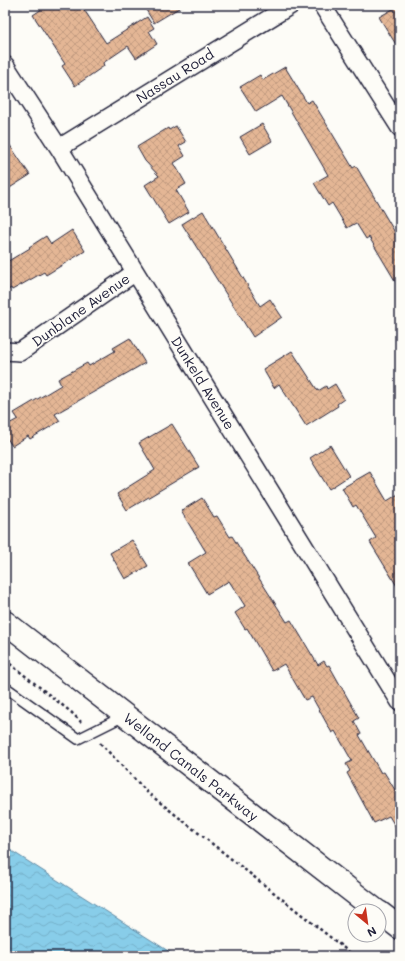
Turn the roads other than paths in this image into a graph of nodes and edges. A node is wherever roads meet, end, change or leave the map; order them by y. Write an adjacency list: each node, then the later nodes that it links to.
1 (291, 5): 5 (street, Nassau Road)
2 (322, 5): 4 (street)
3 (5, 65): 5 (street, Dunkeld Avenue)
4 (400, 128)
5 (59, 148): 6 (street, Dunkeld Avenue)
6 (134, 273): 7 (street, Dunblane Avenue); 10 (street, Dunkeld Avenue)
7 (5, 351)
8 (5, 622): 11 (main road, Welland Canals Parkway)
9 (5, 687): 11 (lane)
10 (400, 702)
11 (124, 716): 12 (main road, Welland Canals Parkway)
12 (366, 903)
13 (387, 919): 14 (main road, Welland Canals Parkway)
14 (400, 928)

